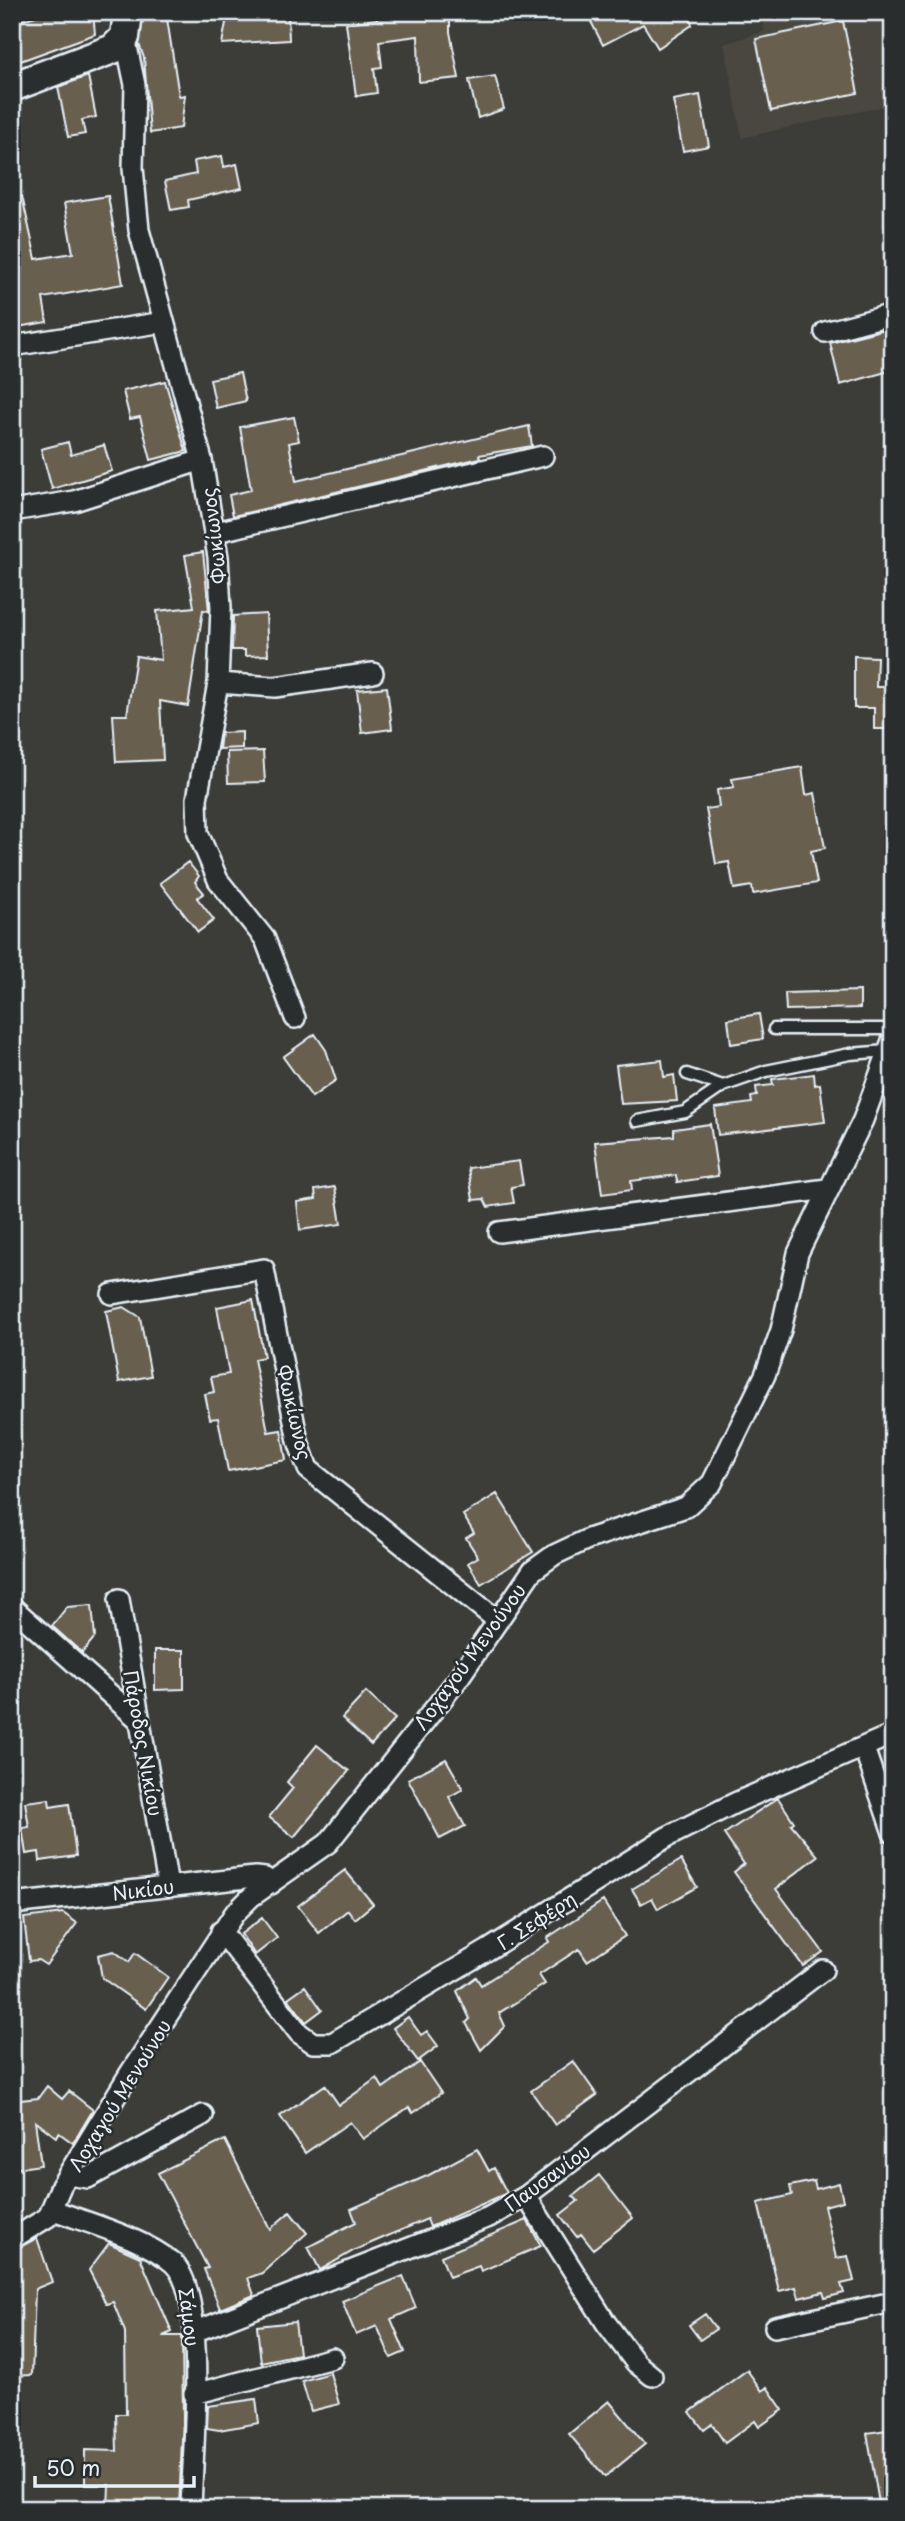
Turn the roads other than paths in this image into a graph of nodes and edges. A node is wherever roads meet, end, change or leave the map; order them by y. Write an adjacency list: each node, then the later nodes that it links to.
1 (126, 24): 2 (main road); 4 (street, Φωκίωνος)
2 (12, 87)
3 (893, 313): 5 (street)
4 (164, 323): 6 (street); 8 (street, Φωκίωνος)
5 (825, 332)
6 (12, 346)
7 (543, 456): 10 (street)
8 (202, 460): 9 (street); 10 (street, Φωκίωνος)
9 (12, 511)
10 (216, 532): 12 (street, Φωκίωνος)
11 (373, 673): 12 (street)
12 (218, 683): 13 (street, Φωκίωνος)
13 (295, 1018)
14 (774, 1029): 15 (lane)
15 (893, 1029)
16 (890, 1044): 18 (lane); 20 (street, Λοχαγού Μενούνου)
17 (687, 1074): 18 (lane)
18 (723, 1086): 19 (lane)
19 (637, 1121)
20 (827, 1189): 21 (street); 25 (street, Λοχαγού Μενούνου)
21 (499, 1232)
22 (112, 1294): 25 (street, Φωκίωνος)
23 (119, 1600): 26 (street, Πάροδος Νικίου)
24 (12, 1607): 26 (street)
25 (497, 1620): 30 (street, Λοχαγού Μενούνου)
26 (140, 1721): 31 (street, Πάροδος Νικίου)
27 (893, 1734): 28 (street, Γ. Σεφέρη)
28 (864, 1748): 29 (street); 33 (street, Γ. Σεφέρη)
29 (893, 1833)
30 (271, 1884): 31 (street, Νικίου); 33 (street, Λοχαγού Μενούνου)
31 (168, 1886): 32 (street, Νικίου)
32 (12, 1904)
33 (221, 1931): 36 (street, Λοχαγού Μενούνου)
34 (823, 1970): 37 (street, Παυσανίου)
35 (203, 2115): 36 (street)
36 (68, 2175): 38 (street, Λοχαγού Μενούνου)
37 (526, 2196): 42 (street, Παυσανίου); 44 (street)
38 (51, 2210): 39 (street, Λοχαγού Μενούνου); 42 (street, Σάμου)
39 (12, 2239)
40 (893, 2302): 41 (street)
41 (775, 2327)
42 (194, 2332): 45 (street, Σάμου)
43 (333, 2358): 45 (street)
44 (652, 2376)
45 (194, 2394): 46 (street, Σάμου)
46 (191, 2509)

